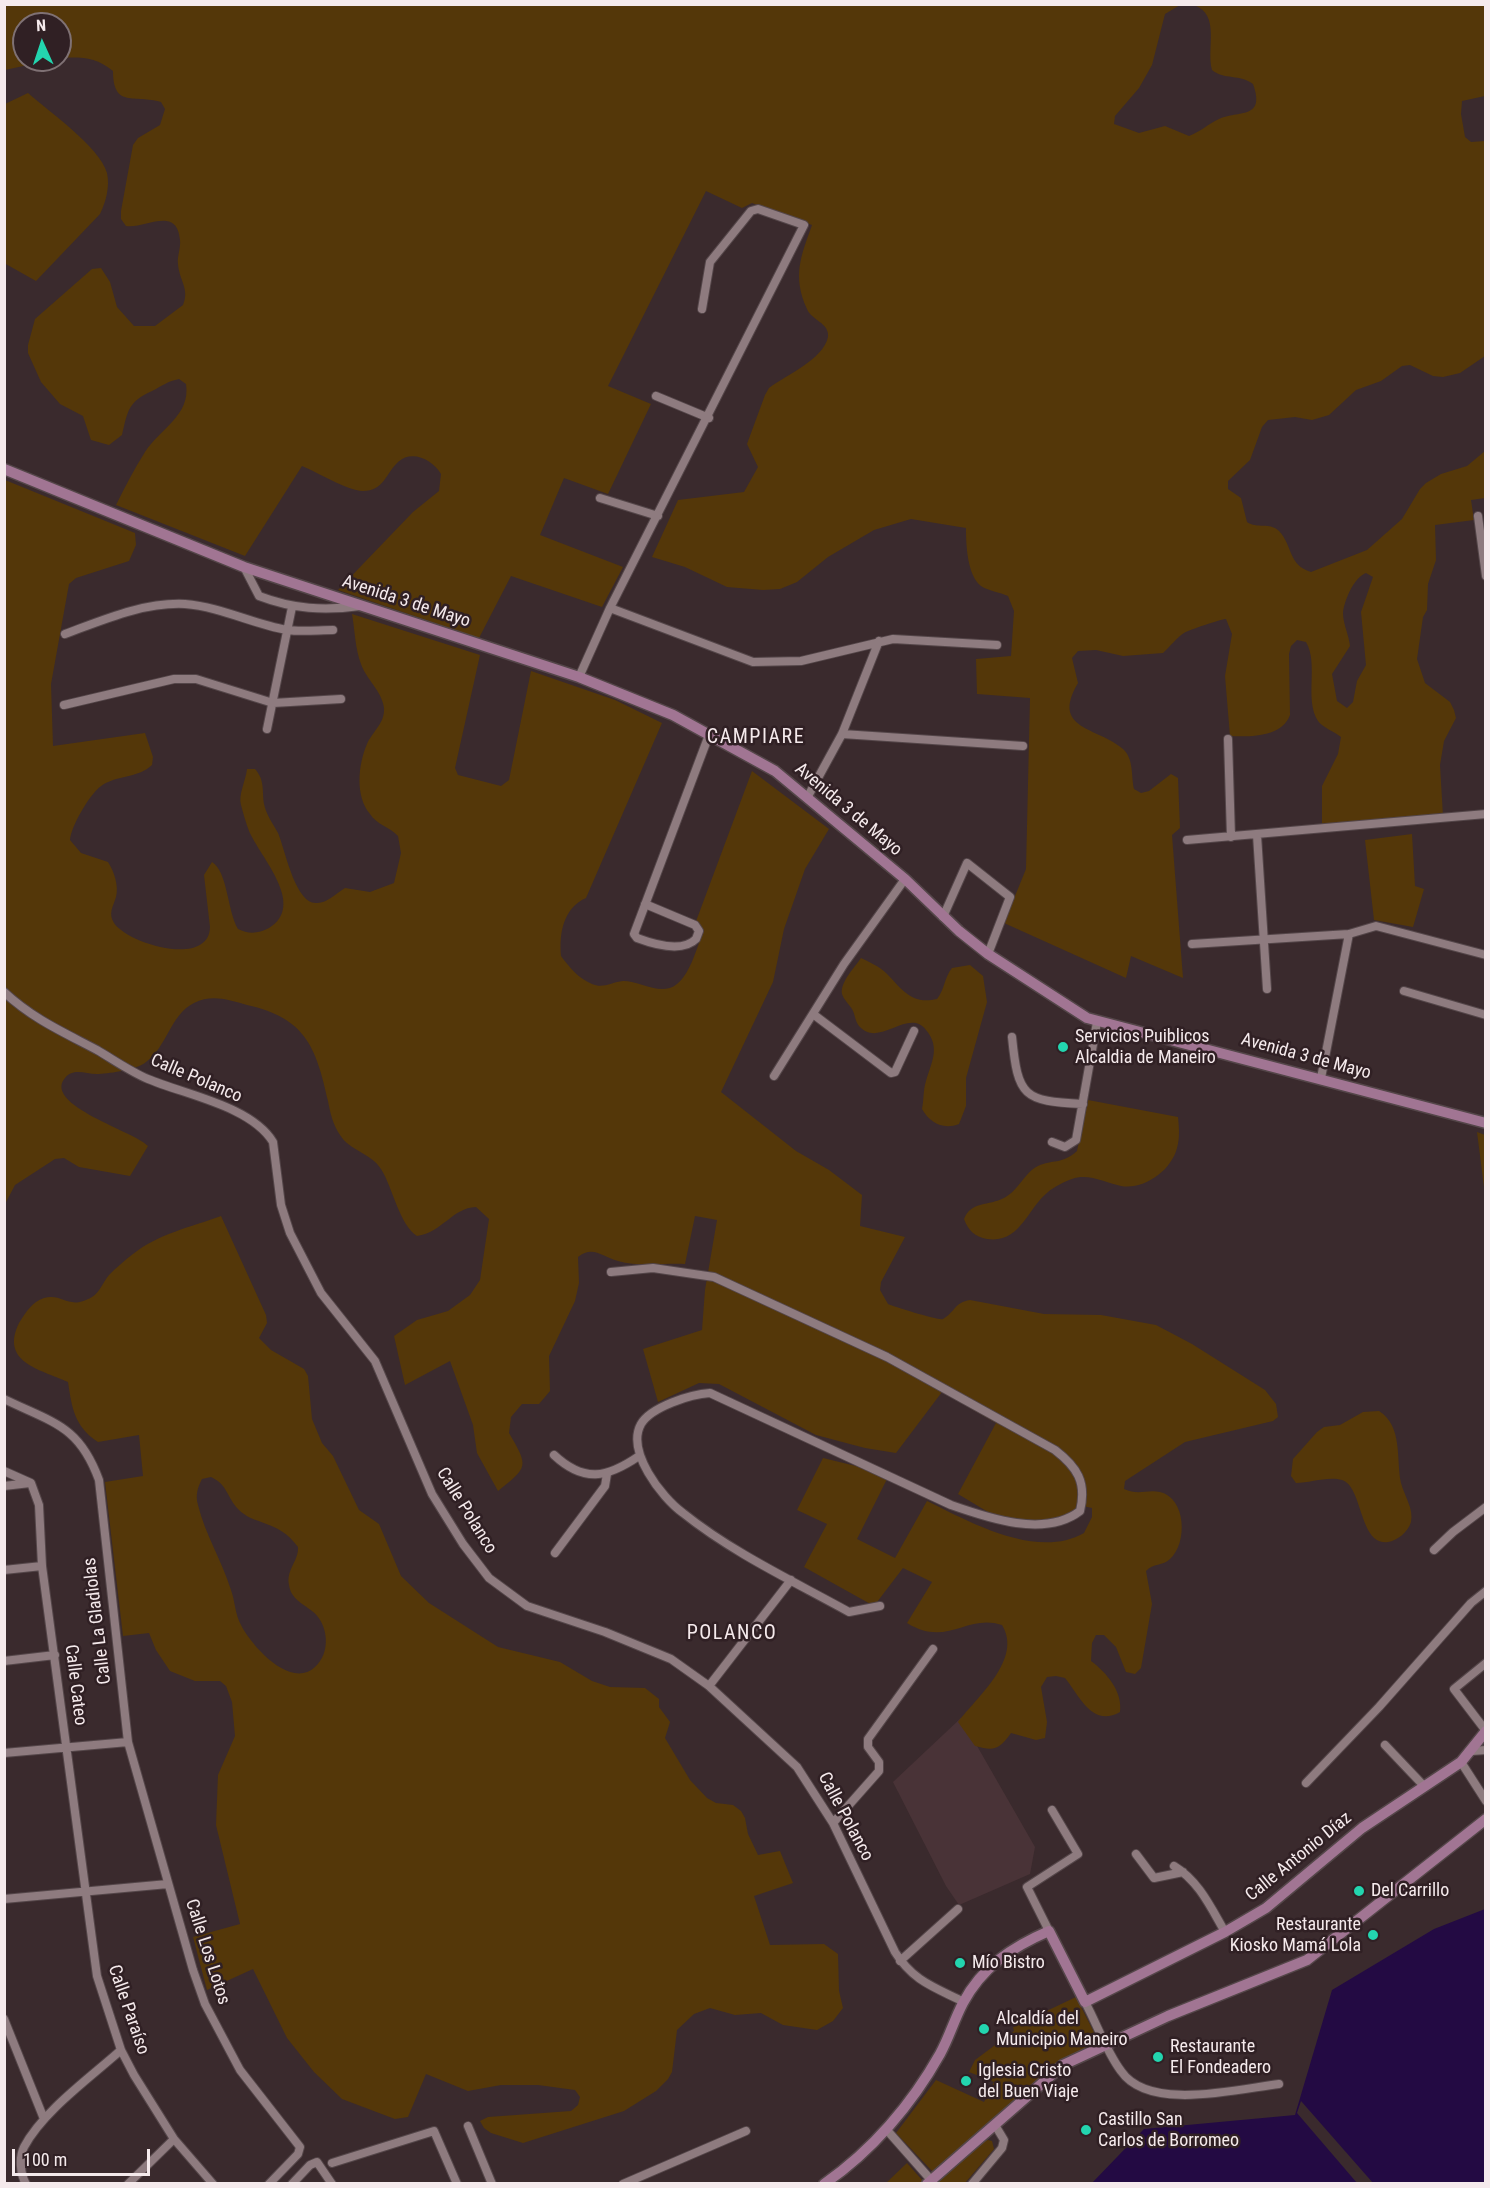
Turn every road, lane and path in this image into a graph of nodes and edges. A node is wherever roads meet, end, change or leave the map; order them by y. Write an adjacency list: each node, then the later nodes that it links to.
1 (702, 309): 3 (street)
2 (656, 396): 3 (street)
3 (709, 418): 6 (street)
4 (4, 469): 8 (street, Avenida 3 de Mayo)
5 (600, 498): 6 (street)
6 (658, 516): 12 (street)
7 (1478, 516): 9 (street)
8 (244, 567): 10 (street, Avenida 3 de Mayo); 11 (street)
9 (1485, 576)
10 (366, 606): 11 (street); 18 (street, Avenida 3 de Mayo)
11 (292, 607): 13 (street)
12 (610, 608): 16 (street); 18 (street)
13 (288, 630): 14 (street); 15 (street); 20 (street)
14 (333, 630)
15 (65, 634)
16 (879, 641): 17 (street); 23 (street)
17 (997, 645)
18 (579, 677): 24 (street, Avenida 3 de Mayo)
19 (341, 699): 20 (street)
20 (273, 703): 21 (street); 22 (street)
21 (64, 705)
22 (267, 729)
23 (842, 734): 26 (street); 27 (street)
24 (709, 735): 27 (street, Avenida 3 de Mayo); 33 (street)
25 (1228, 740): 30 (street)
26 (1023, 746)
27 (807, 798): 32 (street, Avenida 3 de Mayo)
28 (1485, 814): 29 (street)
29 (1257, 835): 30 (street); 36 (street)
30 (1231, 837): 31 (street)
31 (1187, 840)
32 (904, 879): 34 (street, Avenida 3 de Mayo); 43 (street)
33 (645, 904): 33 (street)
34 (943, 917): 38 (street, Avenida 3 de Mayo); 38 (street)
35 (1348, 934): 36 (street); 39 (street); 49 (street)
36 (1263, 938): 37 (street); 40 (street)
37 (1192, 944)
38 (988, 954): 45 (street, Avenida 3 de Mayo)
39 (1485, 956)
40 (1267, 989)
41 (1404, 991): 44 (street)
42 (4, 992): 73 (street, Calle Polanco)
43 (813, 1014): 46 (street); 48 (street)
44 (1485, 1015)
45 (1097, 1022): 49 (street, Avenida 3 de Mayo); 50 (street)
46 (914, 1031)
47 (1012, 1037): 50 (street)
48 (774, 1076)
49 (1321, 1077): 51 (street, Avenida 3 de Mayo)
50 (1083, 1104): 52 (street)
51 (1485, 1123)
52 (1052, 1142)
53 (611, 1272): 56 (street)
54 (4, 1399): 75 (street, Calle La Gladiolas)
55 (554, 1455): 58 (street)
56 (639, 1456): 58 (street); 66 (street)
57 (4, 1471): 59 (street)
58 (607, 1474): 63 (street)
59 (31, 1484): 60 (street); 64 (street, Calle Cateo)
60 (4, 1486)
61 (1485, 1507): 62 (street)
62 (1434, 1550)
63 (555, 1553)
64 (42, 1566): 65 (street); 70 (street, Calle Cateo)
65 (4, 1570)
66 (791, 1580): 68 (street); 73 (street)
67 (1485, 1591): 82 (street)
68 (880, 1606)
69 (933, 1649): 87 (street)
70 (55, 1655): 71 (street); 77 (street, Calle Cateo)
71 (4, 1661)
72 (1485, 1663): 74 (street)
73 (709, 1686): 87 (street, Calle Polanco)
74 (1485, 1731): 79 (street, Calle Antonio Díaz)
75 (129, 1742): 77 (street); 91 (street, Calle La Gladiolas)
76 (1385, 1745): 83 (street)
77 (66, 1747): 80 (street); 92 (street, Calle Cateo)
78 (1485, 1750): 79 (street)
79 (1472, 1751): 81 (street, Calle Antonio Díaz)
80 (4, 1753)
81 (1461, 1762): 83 (street, Calle Antonio Díaz); 84 (street)
82 (1306, 1783)
83 (1423, 1785): 96 (street, Calle Antonio Díaz)
84 (1485, 1800)
85 (1052, 1810): 95 (street)
86 (1485, 1819): 101 (street)
87 (833, 1824): 97 (street, Calle Polanco)
88 (1136, 1854): 90 (street)
89 (1174, 1866): 90 (street)
90 (1183, 1872): 96 (street)
91 (168, 1884): 92 (street); 116 (street, Calle Los Lotos)
92 (84, 1892): 93 (street); 102 (street, Calle Paraíso)
93 (4, 1899)
94 (958, 1909): 97 (street)
95 (1049, 1930): 98 (street); 99 (street)
96 (1226, 1932): 99 (street, Calle Antonio Díaz)
97 (900, 1961): 98 (street, Calle Polanco)
98 (963, 2002): 107 (street)
99 (1085, 2002): 101 (street)
100 (4, 2019): 104 (street)
101 (1107, 2044): 103 (street); 105 (street)
102 (120, 2050): 104 (street); 109 (street, Calle Paraíso)
103 (1279, 2084)
104 (44, 2119): 113 (street)
105 (995, 2125): 111 (street); 122 (street)
106 (468, 2126): 119 (street)
107 (886, 2129): 111 (street); 121 (street)
108 (746, 2132): 120 (street)
109 (174, 2139): 114 (street); 115 (street, Calle Paraíso)
110 (332, 2163): 112 (street)
111 (929, 2182)
112 (453, 2183)
113 (26, 2184)
114 (128, 2184)
115 (213, 2184)
116 (269, 2184)
117 (292, 2184): 118 (street)
118 (332, 2184)
119 (492, 2184)
120 (623, 2184)
121 (824, 2184)
122 (972, 2184)

